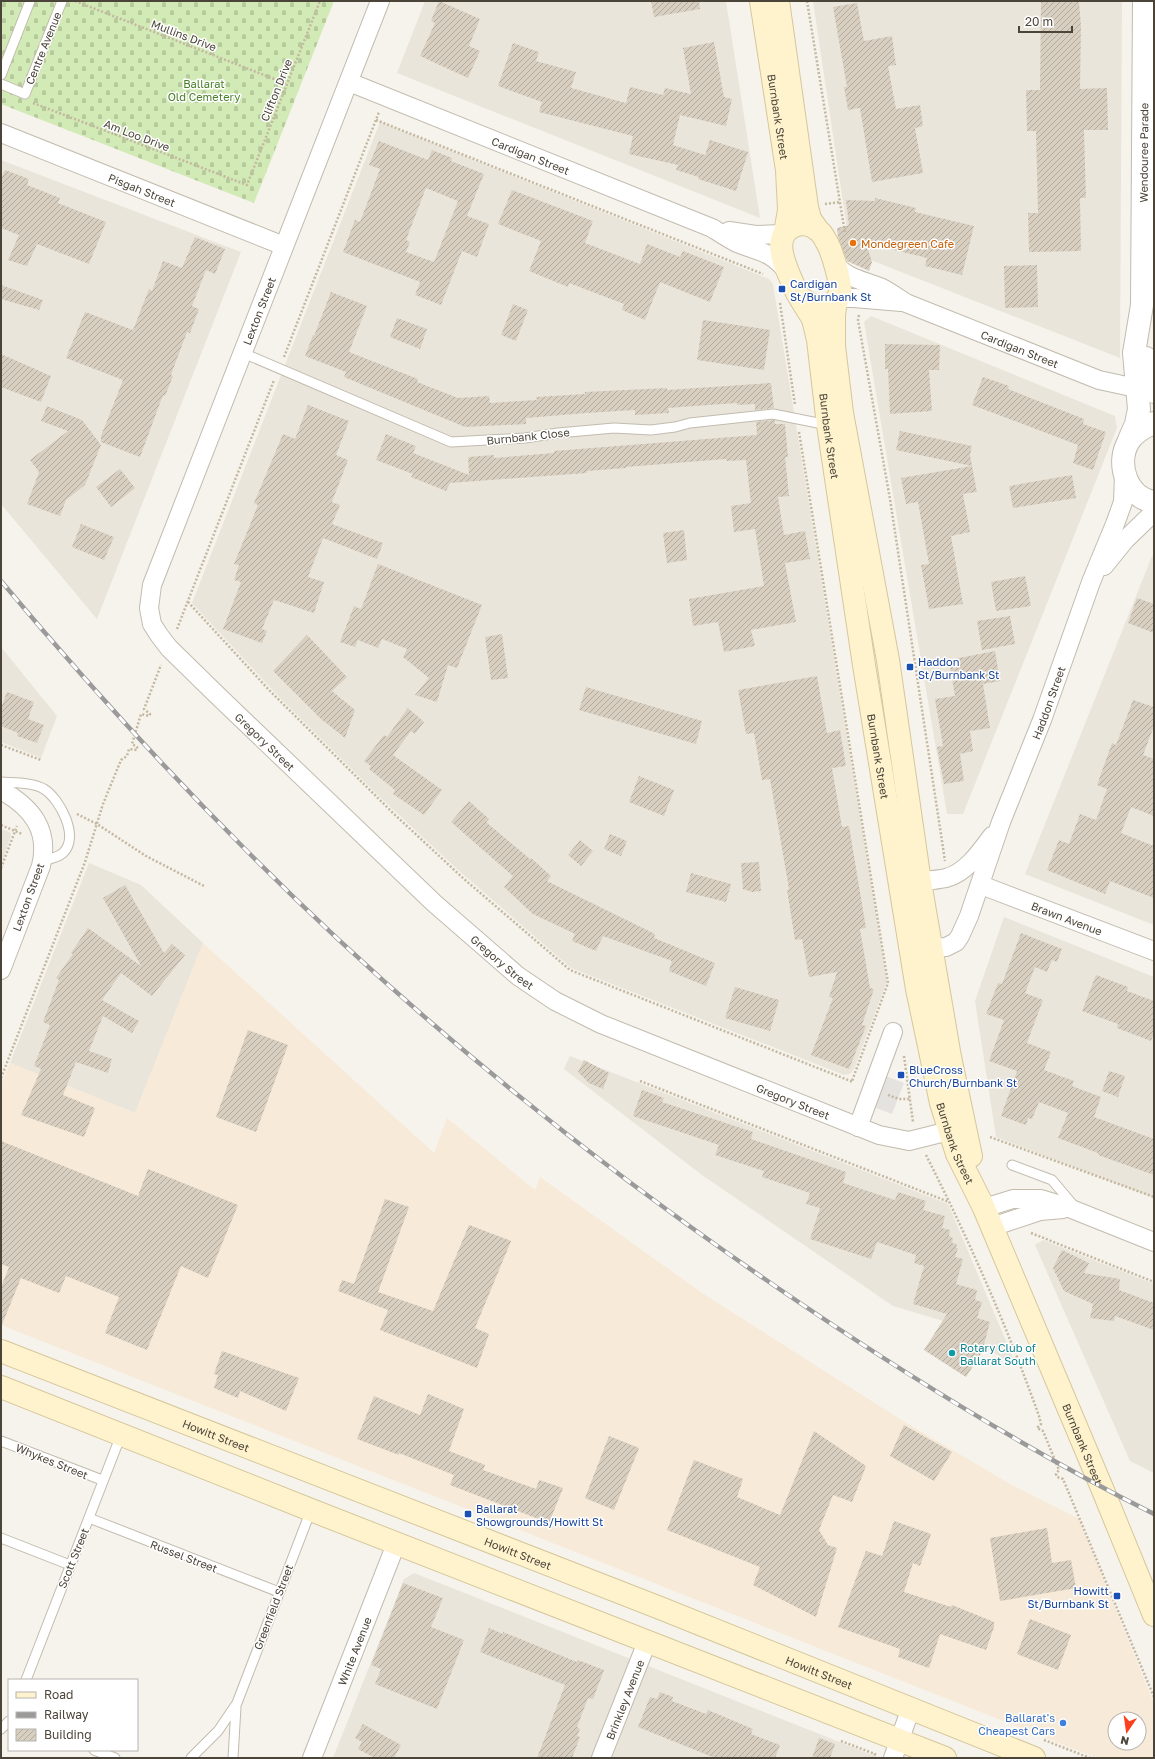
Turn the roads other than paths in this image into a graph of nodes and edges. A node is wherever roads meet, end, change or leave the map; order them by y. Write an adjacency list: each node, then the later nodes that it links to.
1 (30, 1): 7 (lane)
2 (62, 1): 9 (lane, Centre Avenue)
3 (380, 1): 8 (street, Lexton Street)
4 (761, 1): 13 (main road, Burnbank Street)
5 (778, 1): 12 (main road, Burnbank Street)
6 (1144, 1): 21 (street, Wendouree Parade)
7 (1, 75)
8 (349, 82): 11 (street, Cardigan Street); 14 (street, Lexton Street)
9 (1, 84)
10 (1, 133): 14 (street, Pisgah Street)
11 (712, 228): 13 (street, Cardigan Street); 16 (street, Cardigan Street)
12 (817, 230): 13 (main road); 15 (main road, Burnbank Street)
13 (784, 233): 16 (main road, Burnbank Street)
14 (284, 246): 20 (street, Lexton Street)
15 (833, 261): 18 (main road, Burnbank Street); 19 (street, Cardigan Street)
16 (790, 276): 17 (main road, Burnbank Street)
17 (790, 299): 18 (main road); 23 (main road, Burnbank Street)
18 (837, 299): 19 (street, Cardigan Street); 34 (main road, Burnbank Street)
19 (906, 303): 21 (street, Cardigan Street)
20 (243, 353): 23 (lane, Burnbank Close); 29 (street, Lexton Street)
21 (1145, 390): 24 (street, Wendouree Parade)
22 (1154, 423): 24 (street)
23 (828, 425): 34 (main road, Burnbank Street)
24 (1129, 440): 25 (street, Wendouree Parade)
25 (1124, 474): 26 (street); 28 (street, Haddon Street)
26 (1154, 502)
27 (1154, 512): 28 (street, Haddon Street)
28 (1091, 582): 32 (street, Haddon Street)
29 (152, 624): 41 (street, Gregory Street)
30 (1, 782): 33 (lane)
31 (1, 790): 33 (street, Lexton Street)
32 (1001, 822): 34 (street, Haddon Street); 35 (street, Haddon Street)
33 (42, 861): 39 (street, Lexton Street)
34 (910, 883): 36 (main road, Burnbank Street); 37 (main road, Burnbank Street)
35 (981, 885): 37 (street, Haddon Street); 38 (street, Brawn Avenue)
36 (909, 940): 37 (street, Haddon Street); 42 (main road, Burnbank Street)
37 (931, 948): 44 (main road, Burnbank Street)
38 (1154, 951)
39 (1, 970)
40 (893, 1032): 41 (street)
41 (858, 1127): 42 (street, Gregory Street)
42 (949, 1131): 44 (main road, Burnbank Street)
43 (1012, 1165): 45 (lane)
44 (984, 1208): 45 (street); 46 (main road, Burnbank Street)
45 (1079, 1213): 46 (street); 47 (street)
46 (992, 1228): 59 (main road, Burnbank Street)
47 (1154, 1242)
48 (1, 1350): 63 (main road, Howitt Street)
49 (1, 1387): 50 (main road)
50 (120, 1435): 52 (lane, Scott Street); 53 (main road)
51 (1, 1441): 52 (lane, Whykes Street)
52 (102, 1480): 54 (lane, Scott Street)
53 (311, 1510): 56 (main road); 58 (lane, Greenfield Street)
54 (89, 1518): 57 (lane, Scott Street); 58 (lane, Russel Street)
55 (1, 1538): 57 (lane)
56 (396, 1544): 60 (main road); 69 (street, White Avenue)
57 (70, 1565): 61 (lane, Scott Street)
58 (279, 1592): 62 (lane, Greenfield Street)
59 (1154, 1614)
60 (647, 1642): 64 (main road); 70 (street, Brinkley Avenue)
61 (26, 1679)
62 (236, 1703): 67 (lane, Greenfield Street); 68 (lane, Greenfield Street)
63 (911, 1708): 64 (street); 72 (main road, Howitt Street)
64 (896, 1749): 71 (main road)
65 (97, 1751): 66 (lane)
66 (115, 1758)
67 (191, 1758)
68 (233, 1758)
69 (312, 1758)
70 (601, 1758)
71 (945, 1758)
72 (1034, 1758)

